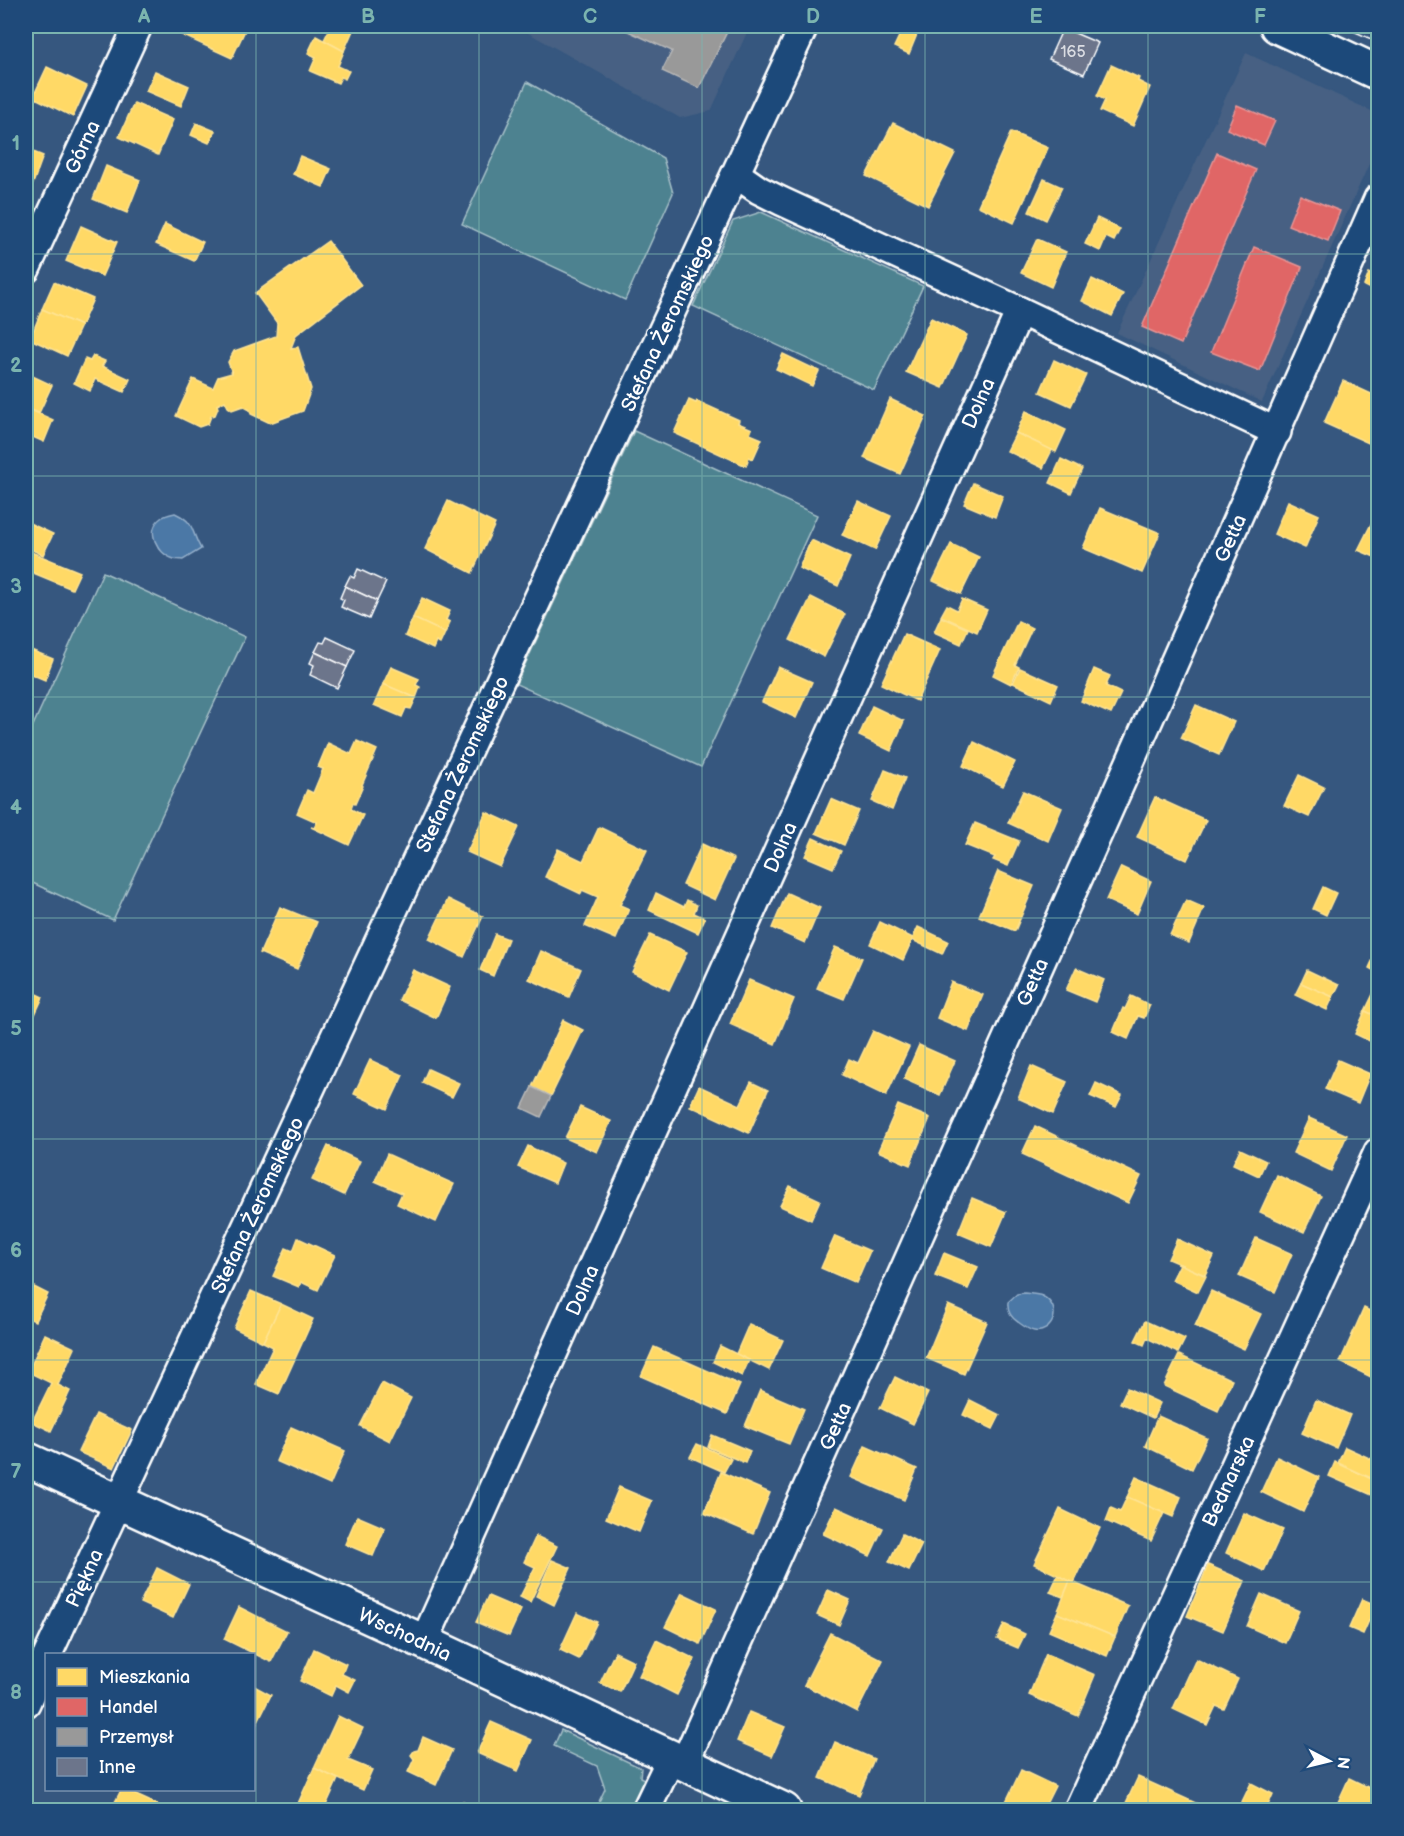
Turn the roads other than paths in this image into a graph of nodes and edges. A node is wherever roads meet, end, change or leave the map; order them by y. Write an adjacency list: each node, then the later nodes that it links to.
1 (138, 26): 7 (street, Górna)
2 (804, 26): 5 (street, Stefana Żeromskiego)
3 (1277, 26): 4 (street)
4 (1378, 73)
5 (736, 174): 8 (street); 12 (street, Stefana Żeromskiego)
6 (1378, 199): 9 (street, Getta)
7 (26, 269)
8 (1020, 311): 9 (street); 13 (street, Dolna)
9 (1276, 432): 17 (street, Getta)
10 (1378, 1152): 20 (street, Bednarska)
11 (26, 1459): 12 (street, Wschodnia)
12 (119, 1502): 13 (street, Wschodnia); 14 (street, Piękna)
13 (424, 1642): 17 (street, Wschodnia)
14 (48, 1653)
15 (45, 1660): 16 (street, Piękna)
16 (26, 1703)
17 (678, 1761): 18 (street, Getta); 19 (street, Wschodnia)
18 (646, 1810)
19 (784, 1810)
20 (1078, 1810)

